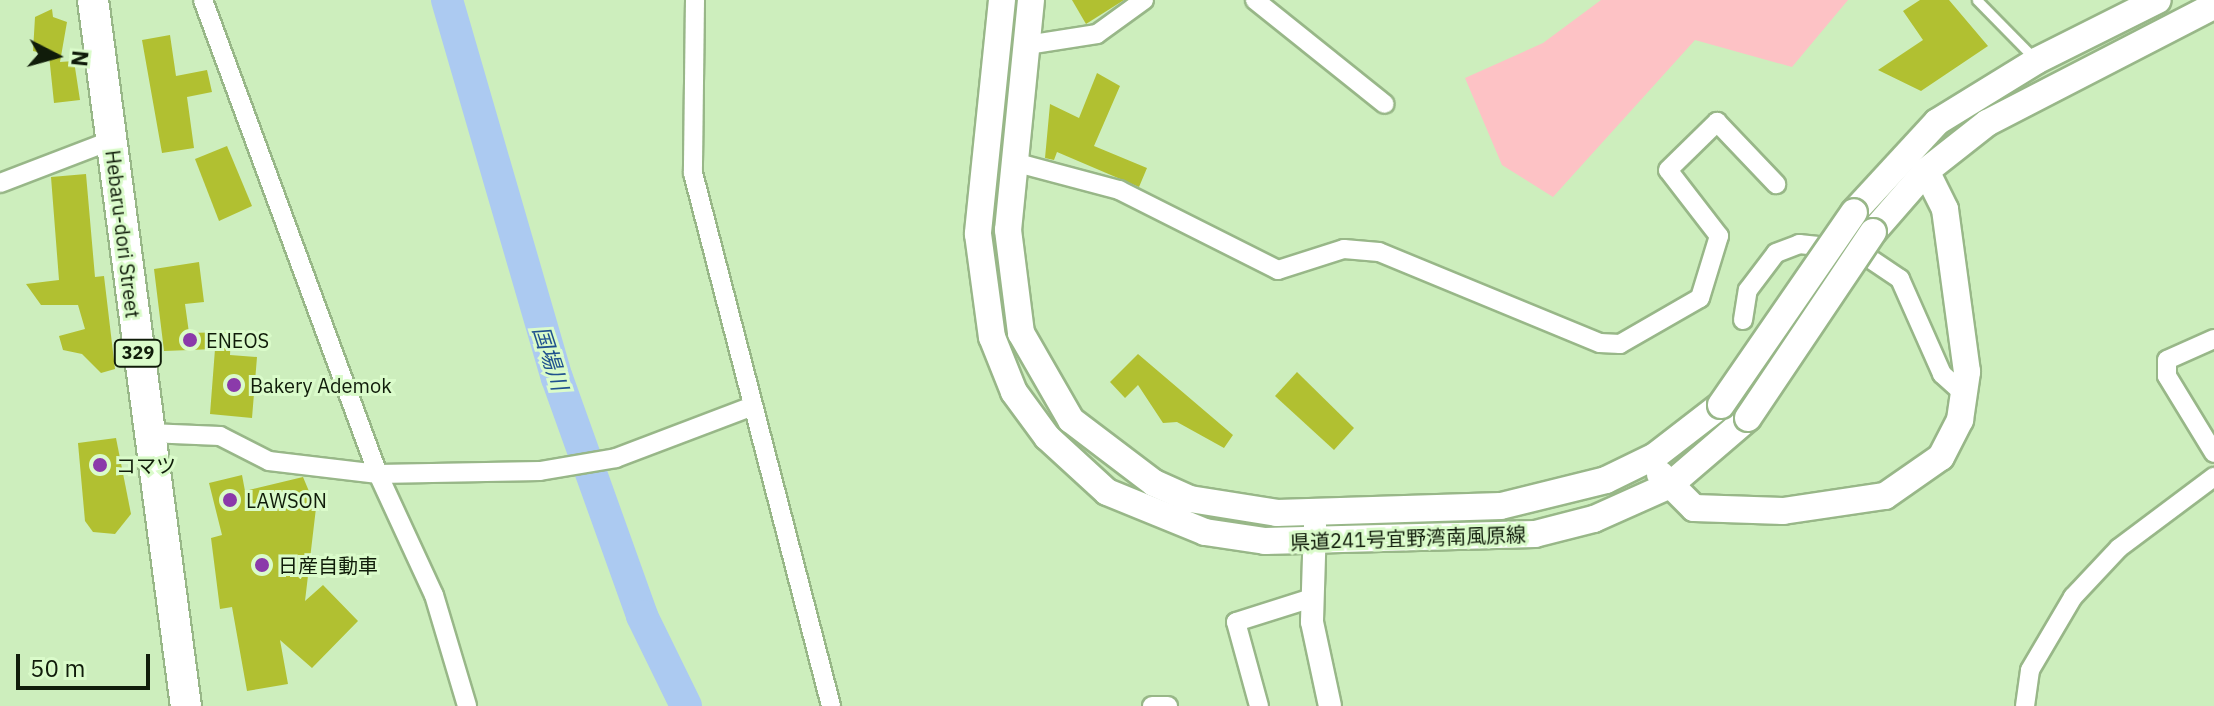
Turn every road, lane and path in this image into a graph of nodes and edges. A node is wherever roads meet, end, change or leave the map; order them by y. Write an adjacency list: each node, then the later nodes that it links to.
1 (93, 0): 14 (highway, Hebaru-dori Street / 329)
2 (203, 0): 26 (street)
3 (695, 0): 22 (street)
4 (1002, 0): 30 (main road, 県道241号宜野湾南風原線)
5 (1031, 0): 11 (main road, 県道241号宜野湾南風原線)
6 (1144, 0): 11 (street)
7 (1255, 0): 13 (street)
8 (1977, 0): 12 (lane)
9 (2158, 0): 12 (main road, 県道241号宜野湾南風原線)
10 (2214, 6): 16 (main road, 県道241号宜野湾南風原線)
11 (1027, 45): 15 (main road, 県道241号宜野湾南風原線)
12 (2036, 61): 25 (main road, 県道241号宜野湾南風原線, bridge)
13 (1385, 104)
14 (110, 141): 17 (street); 23 (highway, Hebaru-dori Street / 329)
15 (1014, 162): 18 (street); 29 (main road, 県道241号宜野湾南風原線)
16 (1926, 171): 21 (main road); 28 (main road, 県道241号宜野湾南風原線, bridge)
17 (0, 183)
18 (1776, 184)
19 (1743, 320): 21 (street)
20 (2214, 339): 24 (street)
21 (1965, 395): 28 (main road)
22 (750, 407): 26 (street); 34 (street)
23 (149, 433): 26 (street); 32 (highway, Hebaru-dori Street / 329)
24 (2214, 453)
25 (1647, 460): 28 (main road); 29 (main road, 県道241号宜野湾南風原線)
26 (378, 474): 33 (street)
27 (2214, 477): 39 (street)
28 (1670, 485): 30 (main road, 県道241号宜野湾南風原線)
29 (1316, 514): 30 (street)
30 (1314, 543): 31 (street)
31 (1312, 598): 37 (street); 38 (street)
32 (186, 706)
33 (467, 706)
34 (831, 706)
35 (1152, 706): 36 (street)
36 (1168, 706)
37 (1259, 706)
38 (1330, 706)
39 (2025, 706)

